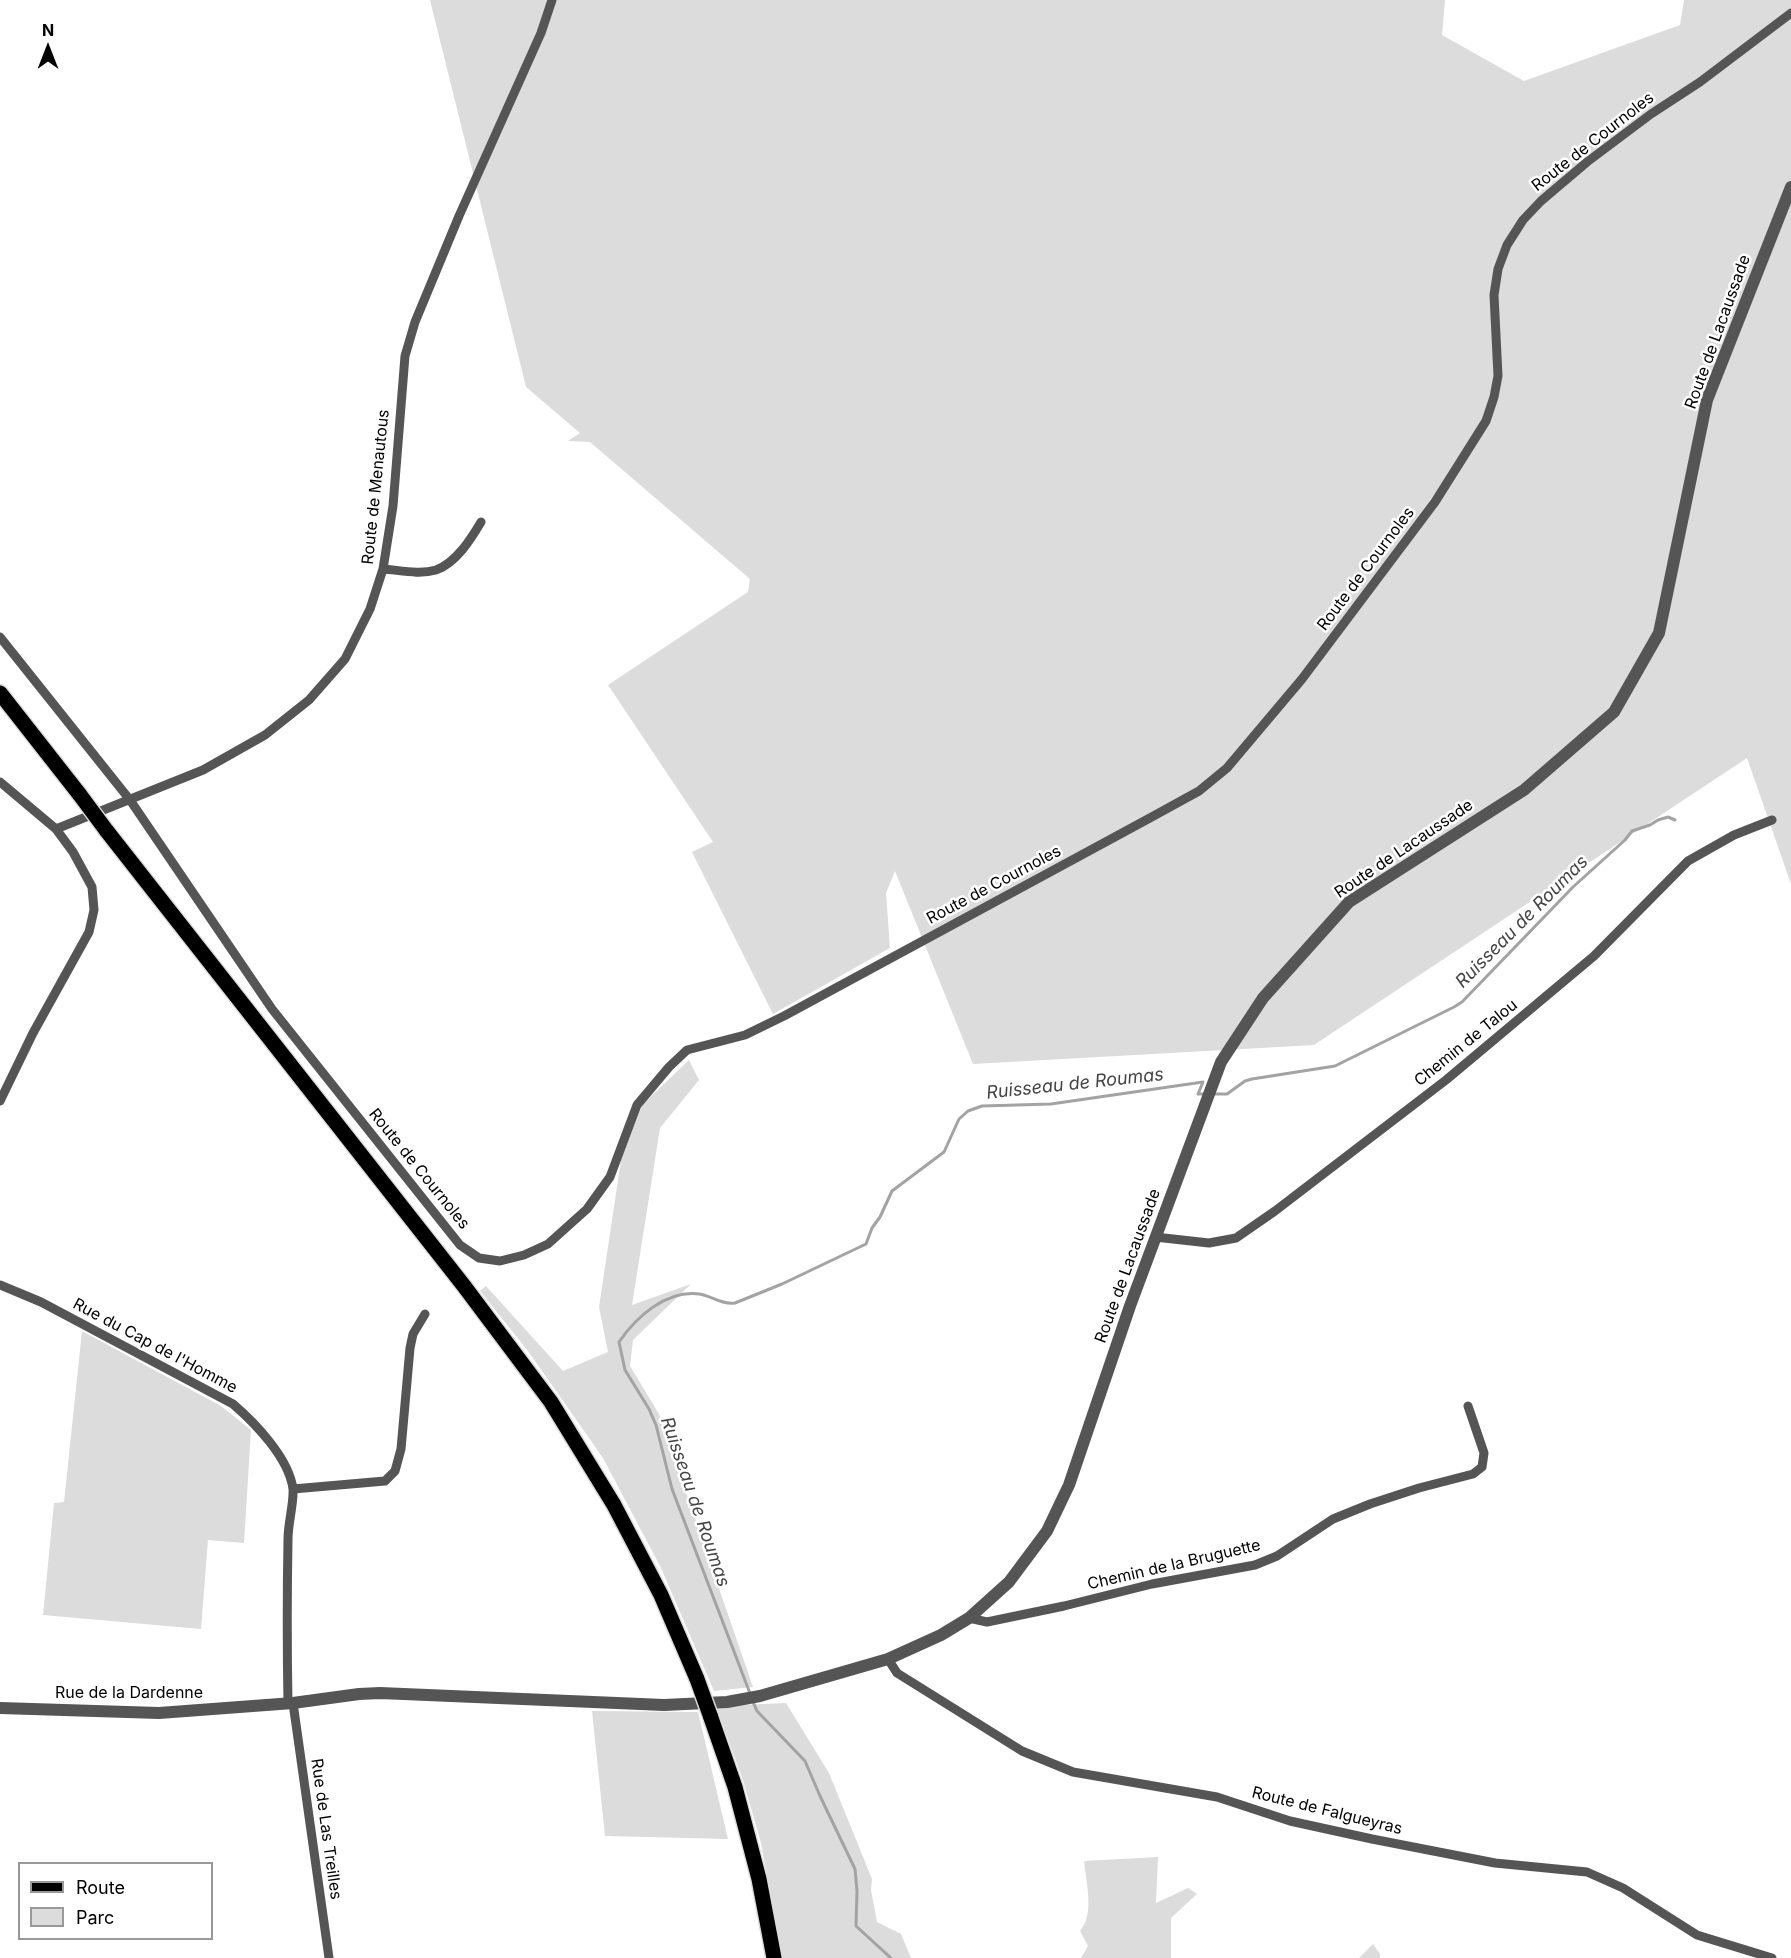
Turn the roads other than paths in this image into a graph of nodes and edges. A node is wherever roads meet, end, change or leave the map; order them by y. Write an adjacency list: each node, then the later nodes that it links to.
1 (552, 0): 5 (street, Route de Menautous)
2 (1791, 13): 9 (street, Route de Cournoles)
3 (1791, 187): 13 (street, Route de Lacaussade)
4 (481, 522): 5 (street)
5 (383, 569): 9 (street, Route de Menautous)
6 (0, 637): 9 (street, Route de Cournoles)
7 (0, 693): 23 (main road, bridge)
8 (0, 782): 11 (street)
9 (130, 800): 11 (street, Route de Menautous)
10 (1773, 820): 13 (street, Chemin de Talou)
11 (56, 829): 12 (street)
12 (0, 1101)
13 (1155, 1237): 18 (street, Route de Lacaussade)
14 (0, 1286): 17 (street, Rue du Cap de l'Homme)
15 (425, 1314): 17 (street)
16 (1468, 1406): 18 (street, Chemin de la Bruguette)
17 (293, 1489): 20 (street, Rue de Las Treilles)
18 (969, 1618): 19 (street, Route de Lacaussade)
19 (888, 1659): 20 (street, Rue de la Dardenne); 24 (street, Route de Falgueyras)
20 (291, 1704): 21 (street, Rue de la Dardenne); 22 (street, Rue de Las Treilles)
21 (0, 1708)
22 (329, 1958)
23 (774, 1958)
24 (1772, 1958)

